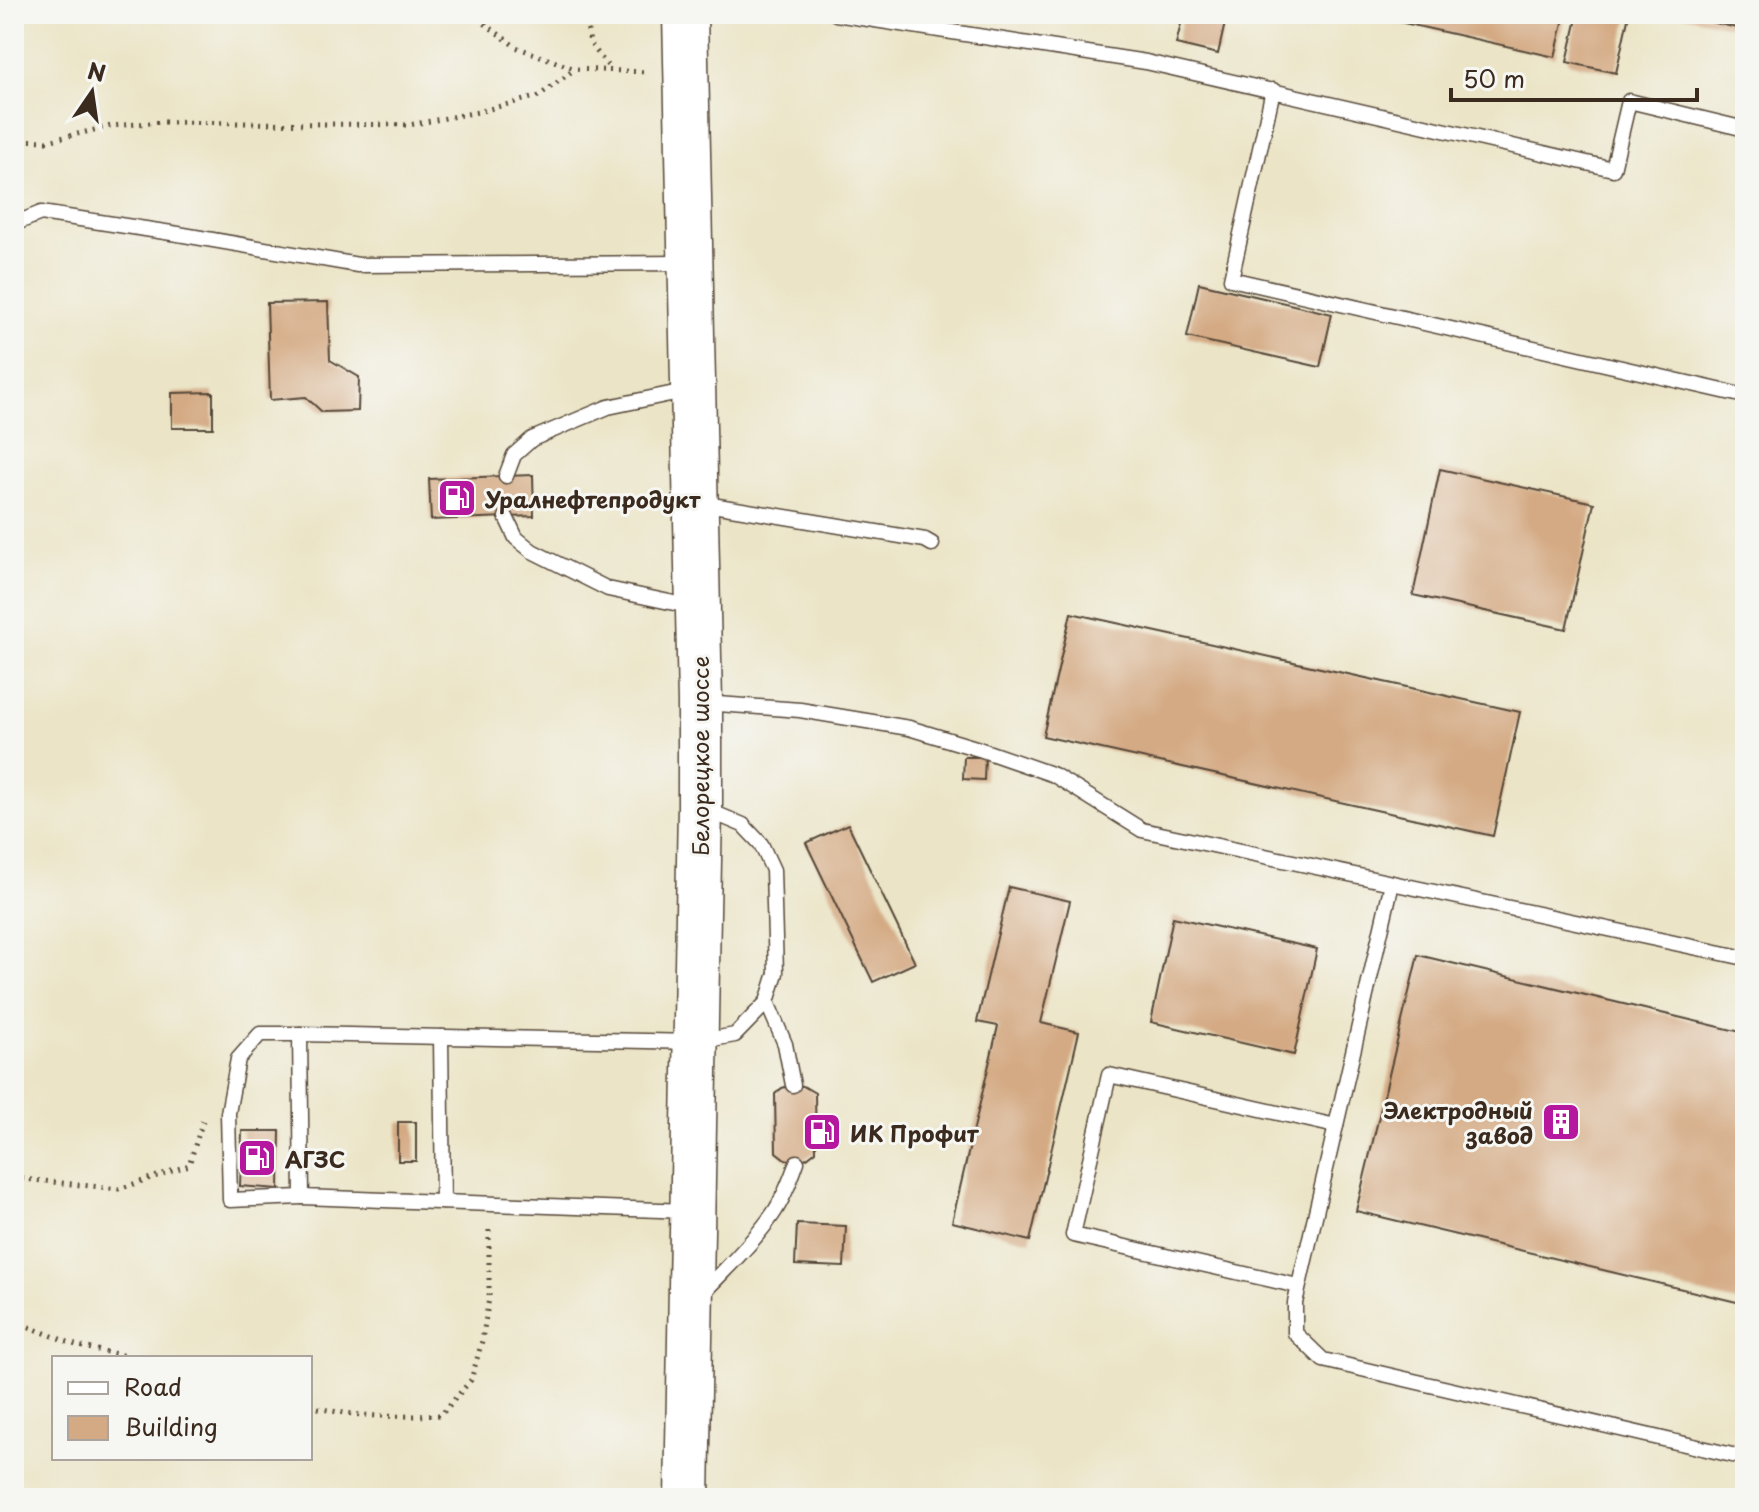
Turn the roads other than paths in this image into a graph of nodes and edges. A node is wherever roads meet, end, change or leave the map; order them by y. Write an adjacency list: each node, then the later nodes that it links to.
1 (685, 14): 6 (main road, Белорецкое шоссе)
2 (836, 14): 3 (lane)
3 (1273, 90): 4 (lane); 8 (lane)
4 (1745, 129)
5 (14, 224): 6 (lane)
6 (691, 263): 7 (main road, Белорецкое шоссе)
7 (693, 390): 9 (lane); 10 (main road, Белорецкое шоссе)
8 (1745, 396)
9 (506, 476)
10 (696, 502): 12 (lane); 13 (main road, Белорецкое шоссе)
11 (506, 517): 13 (lane)
12 (932, 544)
13 (698, 608): 14 (main road, Белорецкое шоссе)
14 (700, 703): 15 (main road, Белорецкое шоссе); 16 (lane)
15 (700, 807): 18 (lane); 21 (main road, Белорецкое шоссе)
16 (1392, 883): 17 (lane); 23 (lane)
17 (1745, 958)
18 (767, 1002): 21 (lane); 22 (lane)
19 (300, 1034): 20 (lane); 25 (lane); 25 (lane)
20 (441, 1037): 21 (lane); 26 (lane)
21 (696, 1042): 27 (main road, Белорецкое шоссе)
22 (793, 1085)
23 (1336, 1126): 28 (lane); 28 (lane)
24 (797, 1162): 29 (lane)
25 (302, 1197): 26 (lane)
26 (443, 1202): 27 (lane)
27 (692, 1211): 29 (main road, Белорецкое шоссе)
28 (1298, 1286): 30 (lane)
29 (691, 1306): 31 (main road, Белорецкое шоссе)
30 (1745, 1458)
31 (687, 1498)

